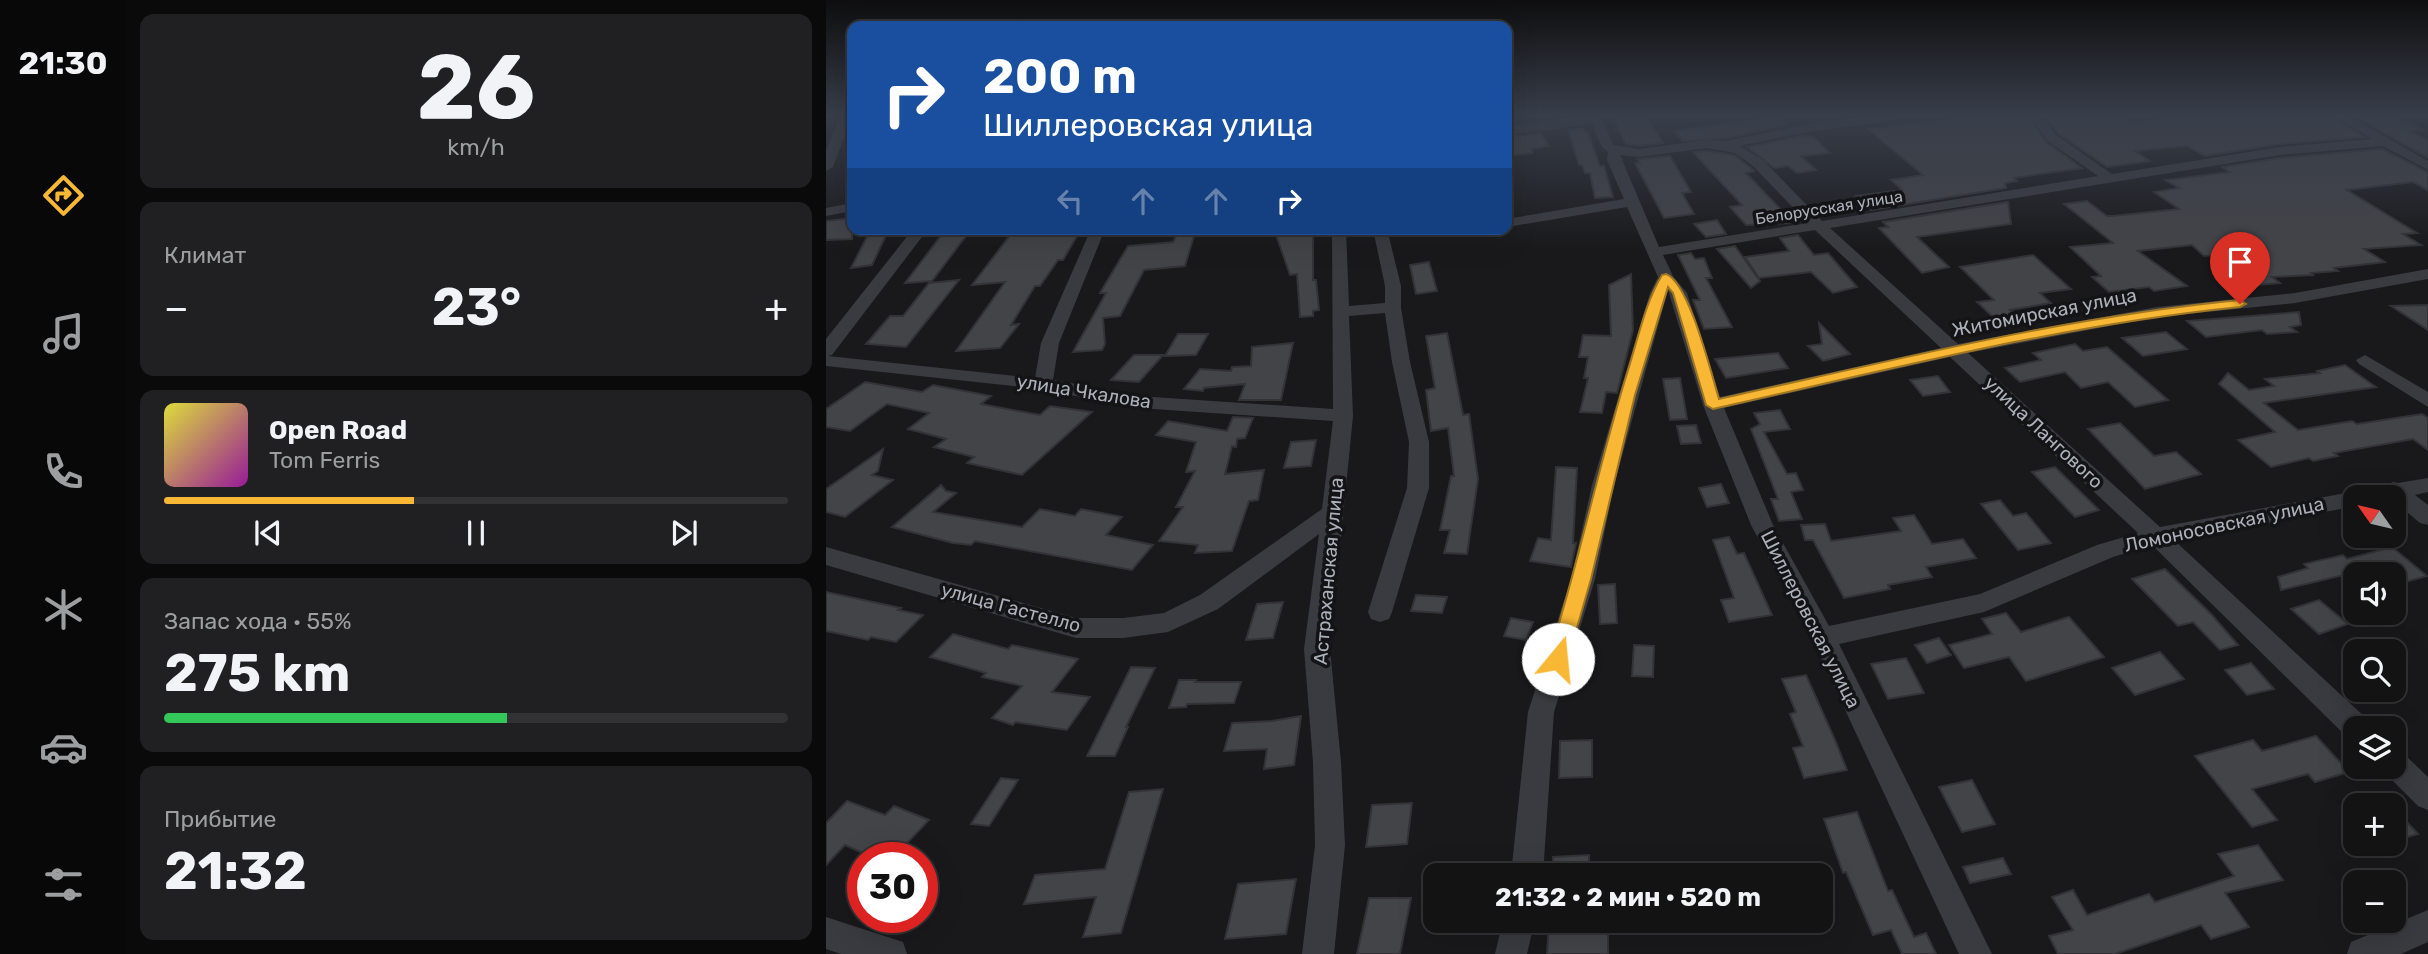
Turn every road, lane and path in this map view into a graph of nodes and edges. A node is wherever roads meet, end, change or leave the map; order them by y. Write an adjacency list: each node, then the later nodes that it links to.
1 (1614, 161): 6 (street, Шиллеровская улица)
2 (1755, 161): 10 (street, улица Лангового)
3 (2084, 161): 5 (street)
4 (2222, 161): 5 (street, Белорусская улица)
5 (2110, 179): 10 (street, Белорусская улица)
6 (1632, 202): 9 (street); 15 (street, Шиллеровская улица)
7 (847, 208): 8 (street)
8 (826, 212)
9 (1512, 222)
10 (1820, 227): 15 (street, Белорусская улица); 21 (street, улица Лангового)
11 (916, 235): 20 (street)
12 (1095, 235): 24 (street)
13 (1339, 235): 19 (street, Астраханская улица)
14 (1381, 235): 18 (street)
15 (1654, 252): 17 (street, Шиллеровская улица)
16 (2428, 274): 21 (street, Житомирская улица)
17 (1666, 277): 26 (street, Шиллеровская улица); 41 (street)
18 (1393, 308): 19 (street); 36 (street)
19 (1342, 311): 27 (street, Астраханская улица)
20 (830, 343)
21 (1956, 351): 26 (street, Житомирская улица); 34 (street, улица Лангового)
22 (2365, 360): 25 (street)
23 (826, 361): 24 (street, улица Чкалова)
24 (1043, 384): 27 (street, улица Чкалова)
25 (2428, 401)
26 (1713, 405): 37 (street, Шиллеровская улица)
27 (1343, 416): 32 (street, Астраханская улица)
28 (2428, 485): 29 (street, Ломоносовская улица)
29 (2406, 488)
30 (2343, 499): 34 (street, Ломоносовская улица)
31 (2406, 499): 33 (street)
32 (1333, 512): 35 (street, улица Гастелло); 47 (street, Астраханская улица)
33 (2428, 517)
34 (2156, 536): 37 (street, Ломоносовская улица); 38 (street, улица Лангового)
35 (826, 556)
36 (1380, 612)
37 (1823, 636): 50 (street, Шиллеровская улица)
38 (2344, 716)
39 (2406, 775): 40 (street)
40 (2428, 796)
41 (1528, 863)
42 (2428, 926): 51 (street)
43 (826, 933): 46 (street)
44 (1516, 933): 48 (street)
45 (1526, 933): 49 (street)
46 (891, 954)
47 (1318, 954)
48 (1511, 954)
49 (1527, 954)
50 (1976, 954)
51 (2363, 954)

